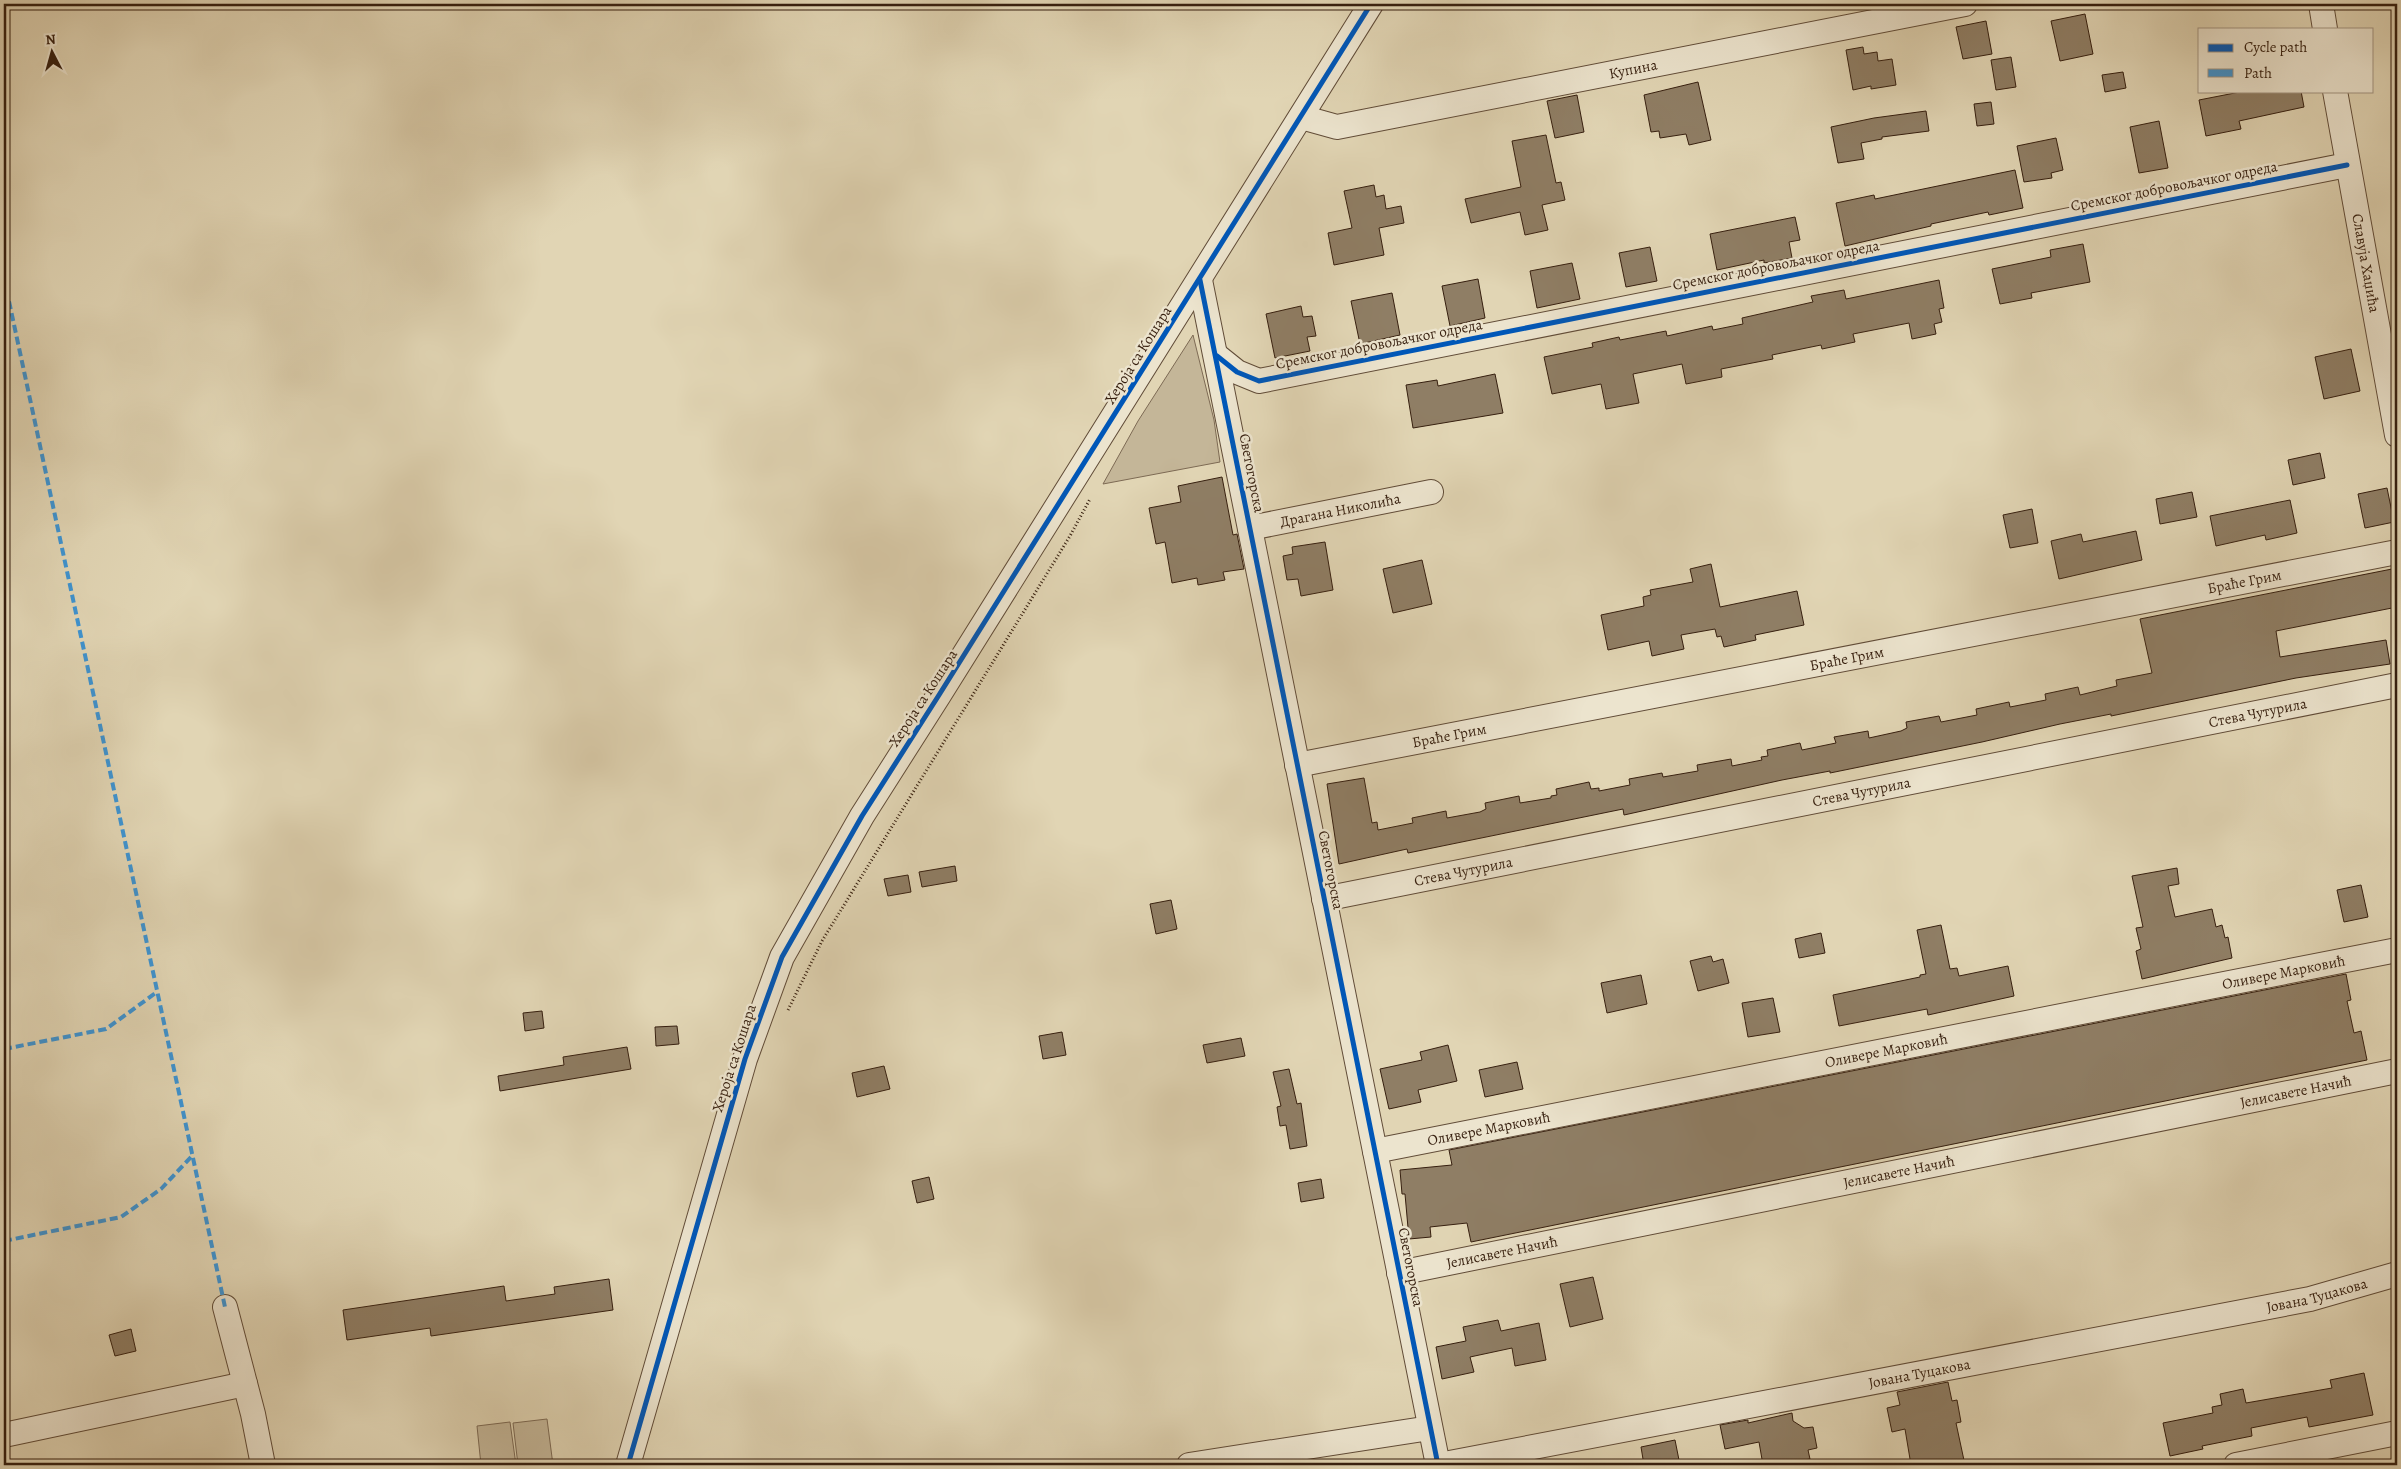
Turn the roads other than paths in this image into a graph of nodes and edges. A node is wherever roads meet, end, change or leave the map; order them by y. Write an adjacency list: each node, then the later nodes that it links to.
1 (1370, 4): 6 (street, Хероја са Кошара)
2 (1965, 4): 6 (street, Купина)
3 (2321, 4): 4 (street)
4 (2325, 28)
5 (2335, 92): 7 (street, Славуја Хаџића)
6 (1301, 117): 8 (street, Хероја са Кошара)
7 (2347, 164): 9 (street, Сремског добровољачког одреда); 10 (street, Славуја Хаџића)
8 (1200, 280): 9 (street, Светогорска); 28 (street, Хероја са Кошара)
9 (1217, 356): 12 (street, Светогорска)
10 (2397, 435)
11 (1431, 492): 12 (street, Драгана Николића)
12 (1250, 528): 15 (street, Светогорска)
13 (2397, 552): 15 (street, Браће Грим)
14 (2397, 684): 16 (street, Стева Чутурила)
15 (1297, 765): 16 (street, Светогорска)
16 (1324, 899): 19 (street, Светогорска)
17 (2397, 950): 19 (street, Оливере Марковић)
18 (2397, 1071): 20 (street, Јелисавете Начић)
19 (1375, 1151): 20 (street, Светогорска)
20 (1399, 1273): 24 (street, Светогорска)
21 (2397, 1274): 30 (street, Јована Туцакова)
22 (225, 1307): 23 (street)
23 (245, 1384): 26 (street); 27 (street)
24 (1430, 1428): 29 (street); 30 (street, Светогорска)
25 (2397, 1433): 31 (street)
26 (4, 1435)
27 (263, 1465)
28 (628, 1465)
29 (1189, 1465)
30 (1439, 1465)
31 (2236, 1465)

